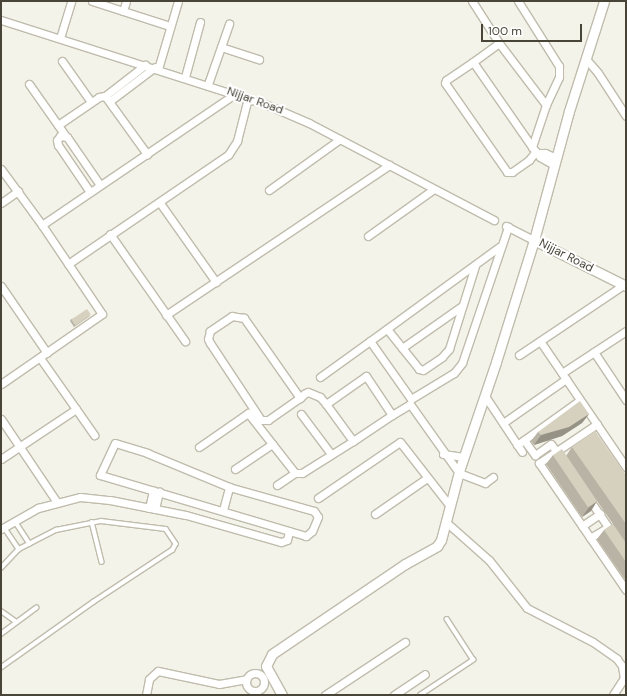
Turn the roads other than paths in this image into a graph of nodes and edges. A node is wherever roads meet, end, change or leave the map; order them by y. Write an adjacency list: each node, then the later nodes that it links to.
1 (71, 1): 13 (street)
2 (92, 1): 8 (street)
3 (126, 1): 8 (street)
4 (178, 1): 12 (street)
5 (472, 1): 14 (street)
6 (518, 1): 30 (street)
7 (604, 1): 17 (street)
8 (123, 11): 12 (street)
9 (1, 20): 13 (street, Nijjar Road)
10 (200, 22): 22 (street)
11 (229, 24): 15 (street)
12 (170, 26): 21 (street)
13 (60, 38): 20 (street, Nijjar Road)
14 (499, 43): 19 (street); 30 (street)
15 (221, 47): 16 (street); 24 (street)
16 (259, 58)
17 (586, 59): 31 (street); 37 (street)
18 (62, 61): 29 (street)
19 (473, 62): 35 (street); 35 (street)
20 (146, 65): 21 (street, Nijjar Road); 26 (street)
21 (157, 68): 22 (street, Nijjar Road); 28 (street)
22 (185, 77): 24 (street, Nijjar Road)
23 (29, 84): 32 (street)
24 (208, 84): 25 (street, Nijjar Road)
25 (235, 94): 27 (street, Nijjar Road); 36 (street)
26 (105, 96): 28 (street); 29 (street)
27 (248, 98): 34 (street, Nijjar Road); 46 (street)
28 (110, 101): 36 (street)
29 (91, 102): 32 (street)
30 (546, 105): 35 (street)
31 (626, 116)
32 (58, 125): 33 (street)
33 (65, 135): 40 (street); 44 (street)
34 (340, 139): 38 (street, Nijjar Road); 42 (street)
35 (535, 150): 37 (street)
36 (146, 154): 40 (street)
37 (555, 161): 51 (street)
38 (389, 165): 41 (street, Nijjar Road); 55 (street)
39 (1, 169): 43 (street)
40 (100, 185): 44 (street)
41 (434, 188): 47 (street, Nijjar Road); 50 (street)
42 (269, 190)
43 (18, 191): 45 (street); 48 (street)
44 (90, 192): 48 (street)
45 (1, 203)
46 (160, 203): 49 (street); 55 (street)
47 (494, 220)
48 (42, 225): 53 (street)
49 (110, 234): 53 (street); 59 (street)
50 (368, 236)
51 (534, 240): 52 (street, Nijjar Road); 56 (street, Nijjar Road); 72 (street)
52 (499, 247): 54 (street); 63 (street)
53 (68, 264): 68 (street)
54 (475, 266): 58 (street); 60 (street)
55 (216, 282): 59 (street)
56 (625, 285): 64 (street)
57 (2, 288): 68 (street)
58 (462, 306): 65 (street); 65 (street)
59 (166, 315): 62 (street)
60 (387, 329): 63 (street); 65 (street)
61 (626, 331): 66 (street)
62 (185, 341)
63 (370, 341): 69 (street)
64 (540, 341): 67 (street); 70 (street)
65 (402, 348)
66 (594, 352): 70 (street); 75 (street)
67 (520, 355)
68 (44, 356): 71 (street); 77 (street)
69 (320, 376)
70 (564, 376): 74 (street); 81 (street)
71 (1, 384)
72 (485, 396): 81 (street); 94 (street)
73 (300, 398): 73 (street); 76 (street)
74 (580, 400): 82 (street); 84 (street)
75 (626, 400)
76 (326, 404): 79 (street); 85 (street)
77 (76, 409): 83 (street); 88 (street)
78 (301, 414): 92 (street)
79 (392, 415): 85 (street); 93 (street)
80 (1, 419): 88 (street)
81 (503, 423): 87 (street)
82 (596, 424): 90 (street); 97 (street)
83 (94, 435)
84 (524, 440): 87 (street); 90 (street)
85 (353, 441): 92 (street)
86 (272, 444): 89 (street); 98 (street); 99 (street)
87 (518, 445): 91 (street)
88 (20, 446): 95 (street); 108 (street)
89 (199, 447)
90 (556, 451): 96 (street); 117 (street)
91 (522, 452)
92 (331, 454): 99 (street)
93 (443, 454): 94 (street); 100 (street)
94 (464, 457): 100 (street)
95 (1, 459)
96 (565, 464)
97 (626, 467)
98 (235, 469)
99 (295, 473): 103 (street)
100 (459, 473): 101 (street); 109 (street)
101 (493, 477)
102 (427, 478): 107 (street); 109 (street); 112 (street)
103 (277, 486)
104 (229, 487): 106 (street); 111 (street); 120 (street)
105 (582, 489): 113 (street)
106 (156, 491): 110 (street); 111 (street)
107 (318, 498)
108 (56, 501): 110 (street); 114 (street)
109 (450, 506): 116 (street)
110 (152, 508): 120 (street)
111 (223, 510): 120 (street)
112 (375, 514)
113 (600, 514): 117 (street); 118 (street)
114 (14, 521): 119 (street); 123 (lane)
115 (92, 522): 123 (lane); 125 (lane); 134 (lane)
116 (446, 522): 136 (street); 143 (street)
117 (582, 526): 121 (street)
118 (608, 526): 121 (street); 122 (street)
119 (3, 528): 124 (lane)
120 (289, 531)
121 (590, 538): 127 (street)
122 (617, 540)
123 (30, 544): 124 (lane)
124 (19, 549): 126 (lane)
125 (102, 562)
126 (1, 568)
127 (626, 590)
128 (36, 608): 131 (lane)
129 (1, 611): 131 (lane)
130 (447, 620): 142 (lane)
131 (17, 622): 132 (lane)
132 (1, 634)
133 (405, 642): 140 (street)
134 (1, 668)
135 (425, 674): 141 (street)
136 (267, 678): 137 (street); 137 (street); 139 (street)
137 (247, 679): 138 (street)
138 (146, 695)
139 (282, 695)
140 (325, 695)
141 (394, 695)
142 (420, 695)
143 (613, 695)

